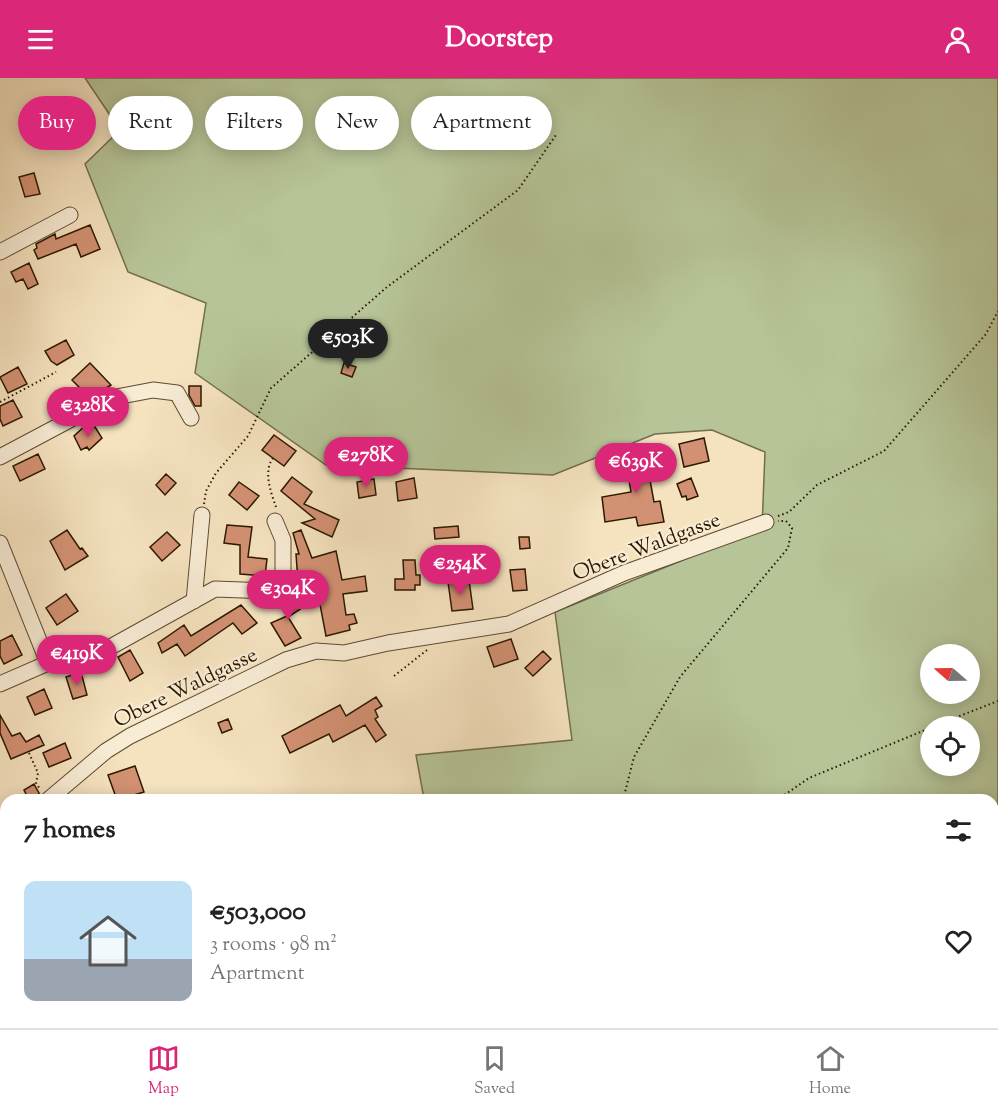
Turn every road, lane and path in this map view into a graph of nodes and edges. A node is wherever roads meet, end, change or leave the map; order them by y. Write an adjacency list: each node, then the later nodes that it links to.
1 (556, 135): 10 (path)
2 (70, 214): 3 (street)
3 (0, 252)
4 (998, 311): 12 (path)
5 (56, 372): 6 (path)
6 (0, 402)
7 (191, 418): 8 (street)
8 (0, 457)
9 (273, 458): 11 (path)
10 (202, 515): 14 (street)
11 (275, 521): 14 (street)
12 (766, 522): 24 (street, Obere Waldgasse); 25 (path)
13 (0, 543): 16 (street)
14 (194, 600): 16 (street)
15 (429, 649): 17 (path)
16 (48, 663): 18 (street)
17 (394, 676)
18 (0, 684)
19 (998, 701): 20 (path)
20 (960, 716)
21 (920, 732): 26 (path)
22 (29, 753): 23 (path)
23 (43, 794)
24 (45, 794)
25 (625, 794)
26 (786, 794)

